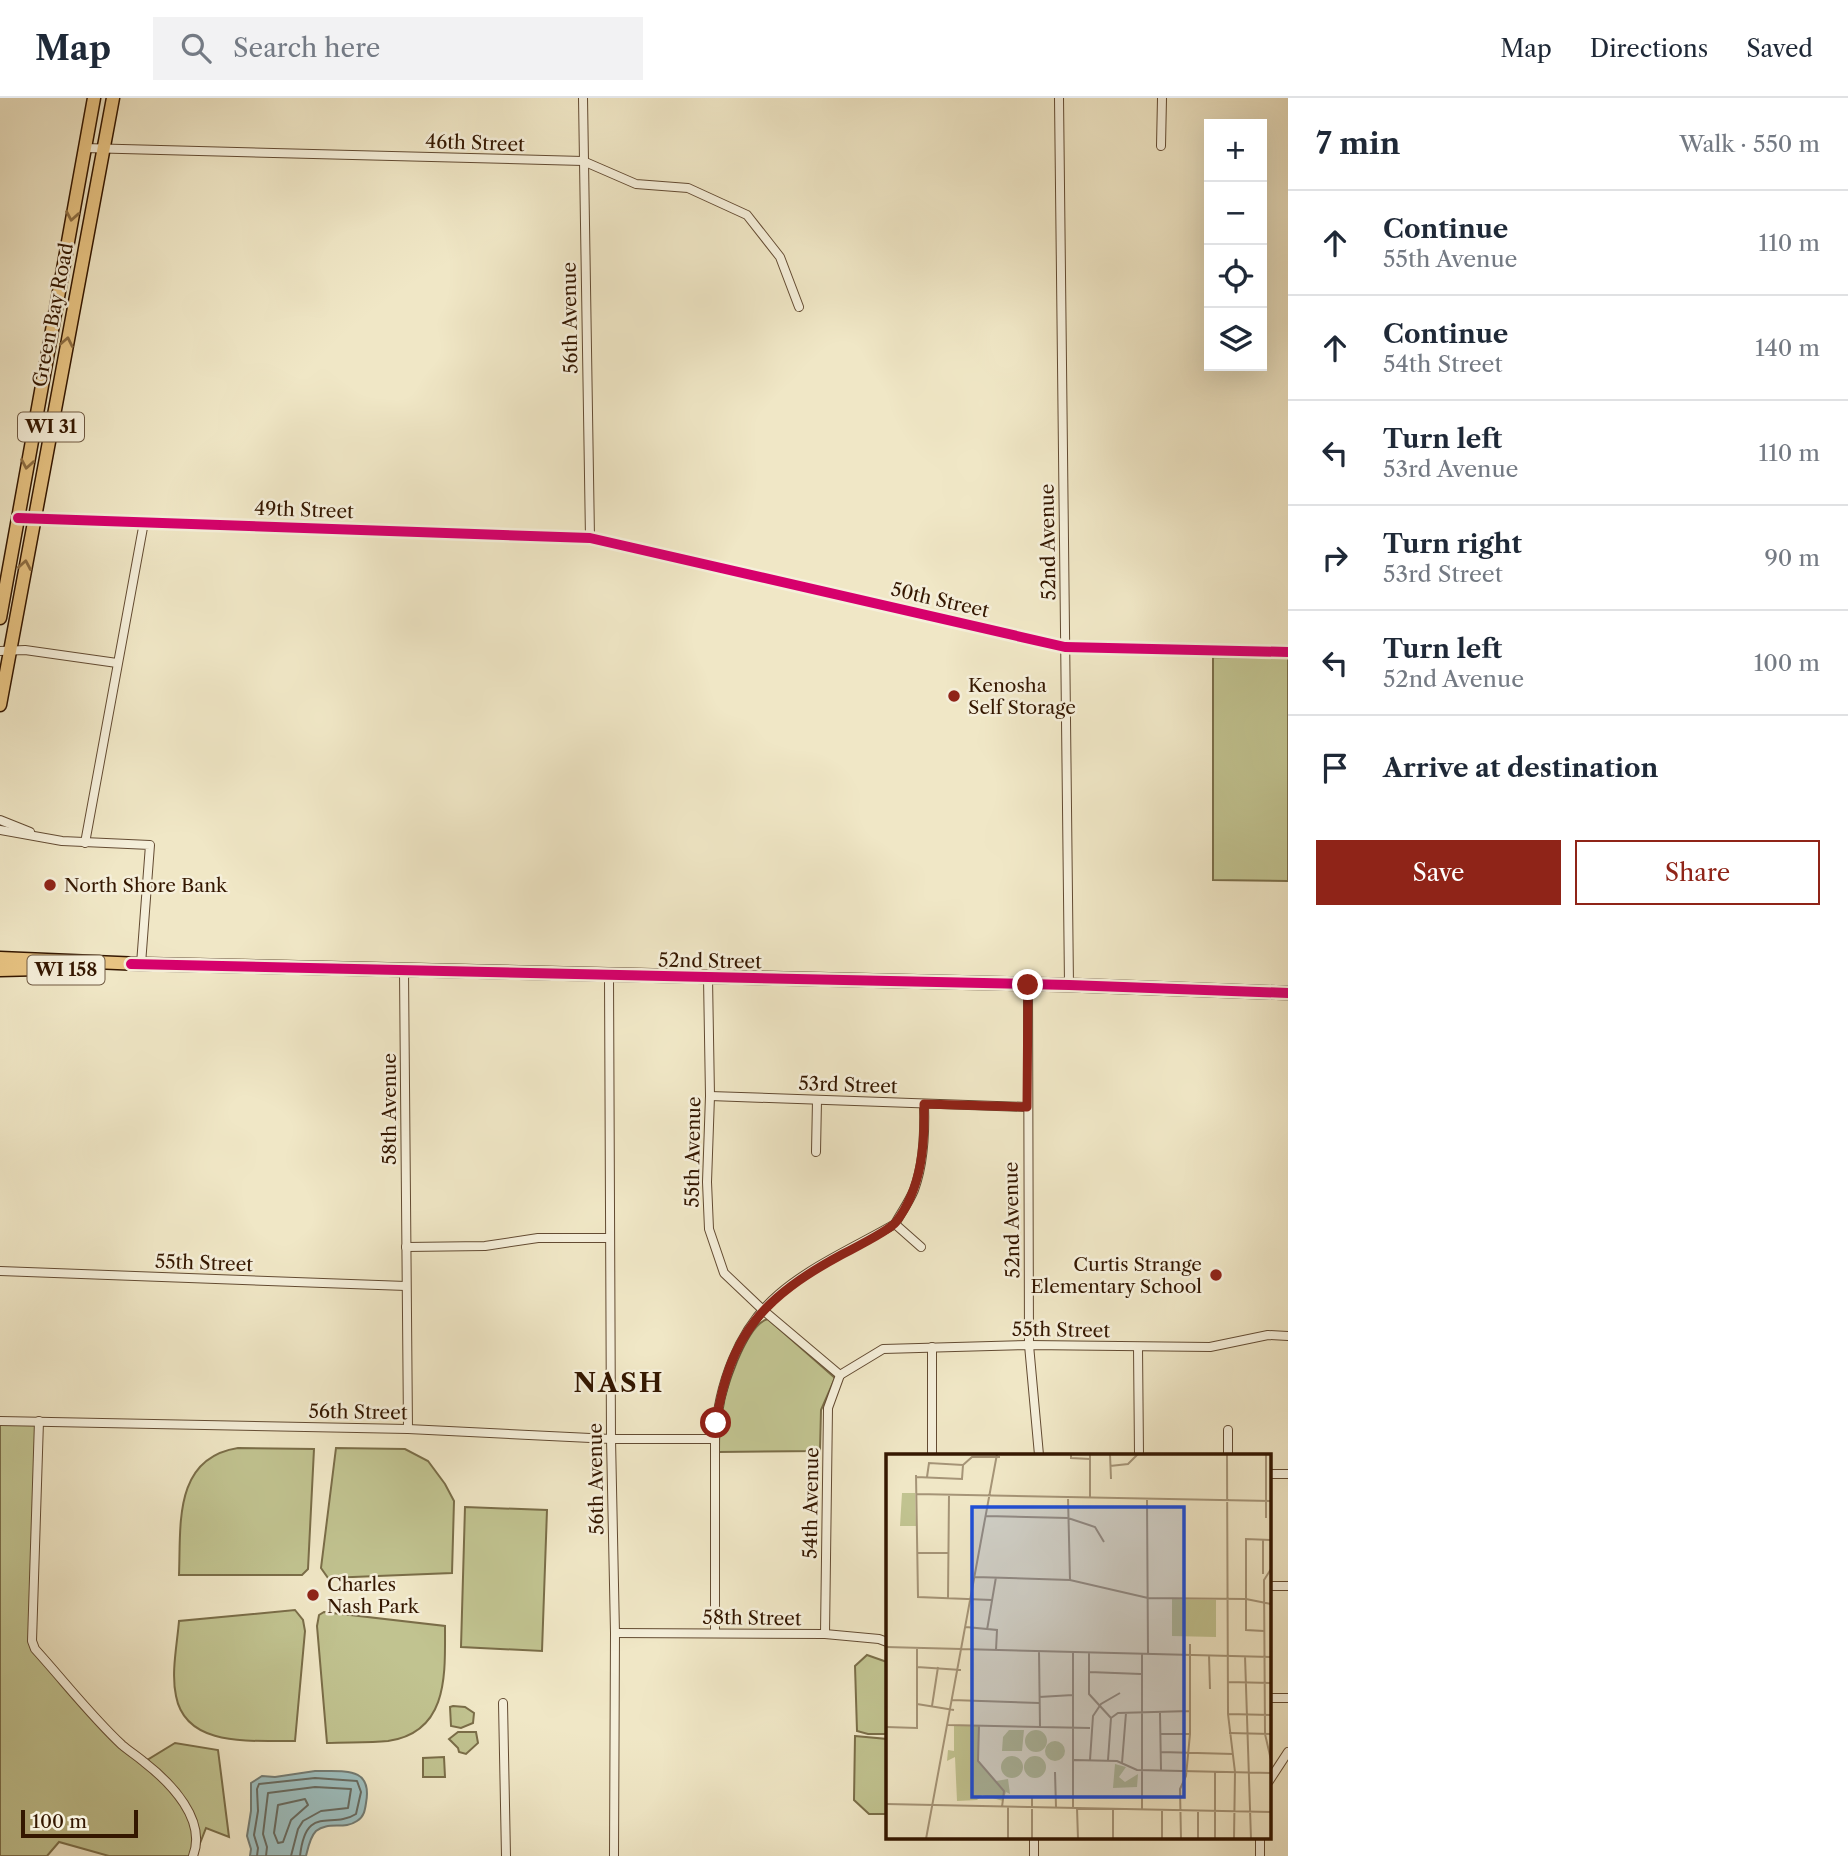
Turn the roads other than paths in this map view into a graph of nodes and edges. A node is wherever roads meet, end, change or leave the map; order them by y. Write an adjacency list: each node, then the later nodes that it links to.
1 (94, 98): 7 (main road, Green Bay Road / WI 31)
2 (113, 98): 8 (main road, Green Bay Road / WI 31)
3 (583, 98): 9 (street, 56th Avenue)
4 (1059, 98): 16 (street, 52nd Avenue)
5 (1162, 98): 6 (street)
6 (1161, 146)
7 (84, 148): 8 (street, 46th Street); 11 (main road, Green Bay Road / WI 31, one-way to 11)
8 (104, 149): 9 (street, 46th Street); 12 (main road, Green Bay Road / WI 31, one-way to 8)
9 (583, 161): 10 (street, 46th Street); 14 (street, 56th Avenue)
10 (799, 307)
11 (18, 518): 12 (street, 49th Street); 15 (main road, Green Bay Road / WI 31)
12 (34, 518): 13 (street, 49th Street); 17 (main road, Green Bay Road / WI 31, one-way to 12)
13 (144, 522): 14 (street, 49th Street); 19 (street)
14 (590, 538): 16 (street, 50th Street)
15 (0, 618)
16 (1065, 647): 18 (street, 50th Street); 34 (street, 52nd Avenue)
17 (5, 650): 19 (street); 20 (main road, Green Bay Road / WI 31)
18 (1288, 652)
19 (117, 663): 24 (street)
20 (0, 705)
21 (0, 820): 23 (street)
22 (0, 830): 23 (street)
23 (36, 835): 24 (street)
24 (85, 843): 28 (street)
25 (0, 950): 27 (main road)
26 (0, 958): 27 (main road, 52nd Street / WI 158)
27 (63, 961): 28 (main road, 52nd Street / WI 158)
28 (136, 964): 29 (main road, 52nd Street / WI 158); 30 (main road, 52nd Street / WI 158)
29 (0, 970)
30 (404, 971): 31 (main road, 52nd Street / WI 158); 43 (street, 58th Avenue)
31 (609, 976): 32 (main road, 52nd Street / WI 158); 42 (street, 56th Avenue)
32 (708, 978): 33 (main road, 52nd Street / WI 158); 36 (street, 55th Avenue)
33 (1028, 985): 34 (main road, 52nd Street / WI 158); 39 (street, 52nd Avenue)
34 (1069, 985): 35 (main road, 52nd Street / WI 158)
35 (1288, 993)
36 (710, 1096): 37 (street, 53rd Street); 47 (street, 55th Avenue)
37 (817, 1100): 38 (street, 53rd Street); 40 (street)
38 (924, 1104): 39 (street, 53rd Street); 41 (street)
39 (1027, 1107): 49 (street, 52nd Avenue)
40 (816, 1152)
41 (895, 1224): 44 (street); 47 (street)
42 (610, 1238): 43 (street); 57 (street, 56th Avenue)
43 (406, 1247): 46 (street, 58th Avenue)
44 (921, 1247)
45 (0, 1270): 46 (street, 55th Street)
46 (406, 1286): 55 (street, 58th Avenue)
47 (763, 1310): 52 (street, 55th Avenue); 58 (street)
48 (1288, 1336): 51 (street, 55th Street)
49 (1029, 1345): 50 (street, 55th Street); 51 (street, 55th Street); 60 (street, 52nd Avenue)
50 (932, 1347): 52 (street, 55th Street); 59 (street)
51 (1138, 1347): 61 (street)
52 (841, 1375): 69 (street, 54th Avenue)
53 (0, 1421): 54 (street, 56th Street)
54 (39, 1422): 55 (street, 56th Street); 76 (street)
55 (408, 1429): 57 (street, 56th Street)
56 (1228, 1430): 62 (street)
57 (611, 1439): 58 (street, 56th Street); 67 (street, 56th Avenue)
58 (715, 1439): 68 (street)
59 (932, 1454)
60 (1039, 1454)
61 (1139, 1454)
62 (1228, 1454)
63 (1270, 1474): 64 (street)
64 (1288, 1474)
65 (1270, 1586): 66 (street)
66 (1288, 1586)
67 (615, 1633): 68 (street, 58th Street); 78 (street, 56th Avenue)
68 (715, 1633): 69 (street, 58th Street)
69 (825, 1634): 70 (street, 58th Street)
70 (886, 1642)
71 (1270, 1698): 72 (street)
72 (1288, 1699)
73 (503, 1703): 77 (street)
74 (1288, 1752): 75 (street)
75 (1270, 1779)
76 (192, 1856)
77 (506, 1856)
78 (614, 1856)

